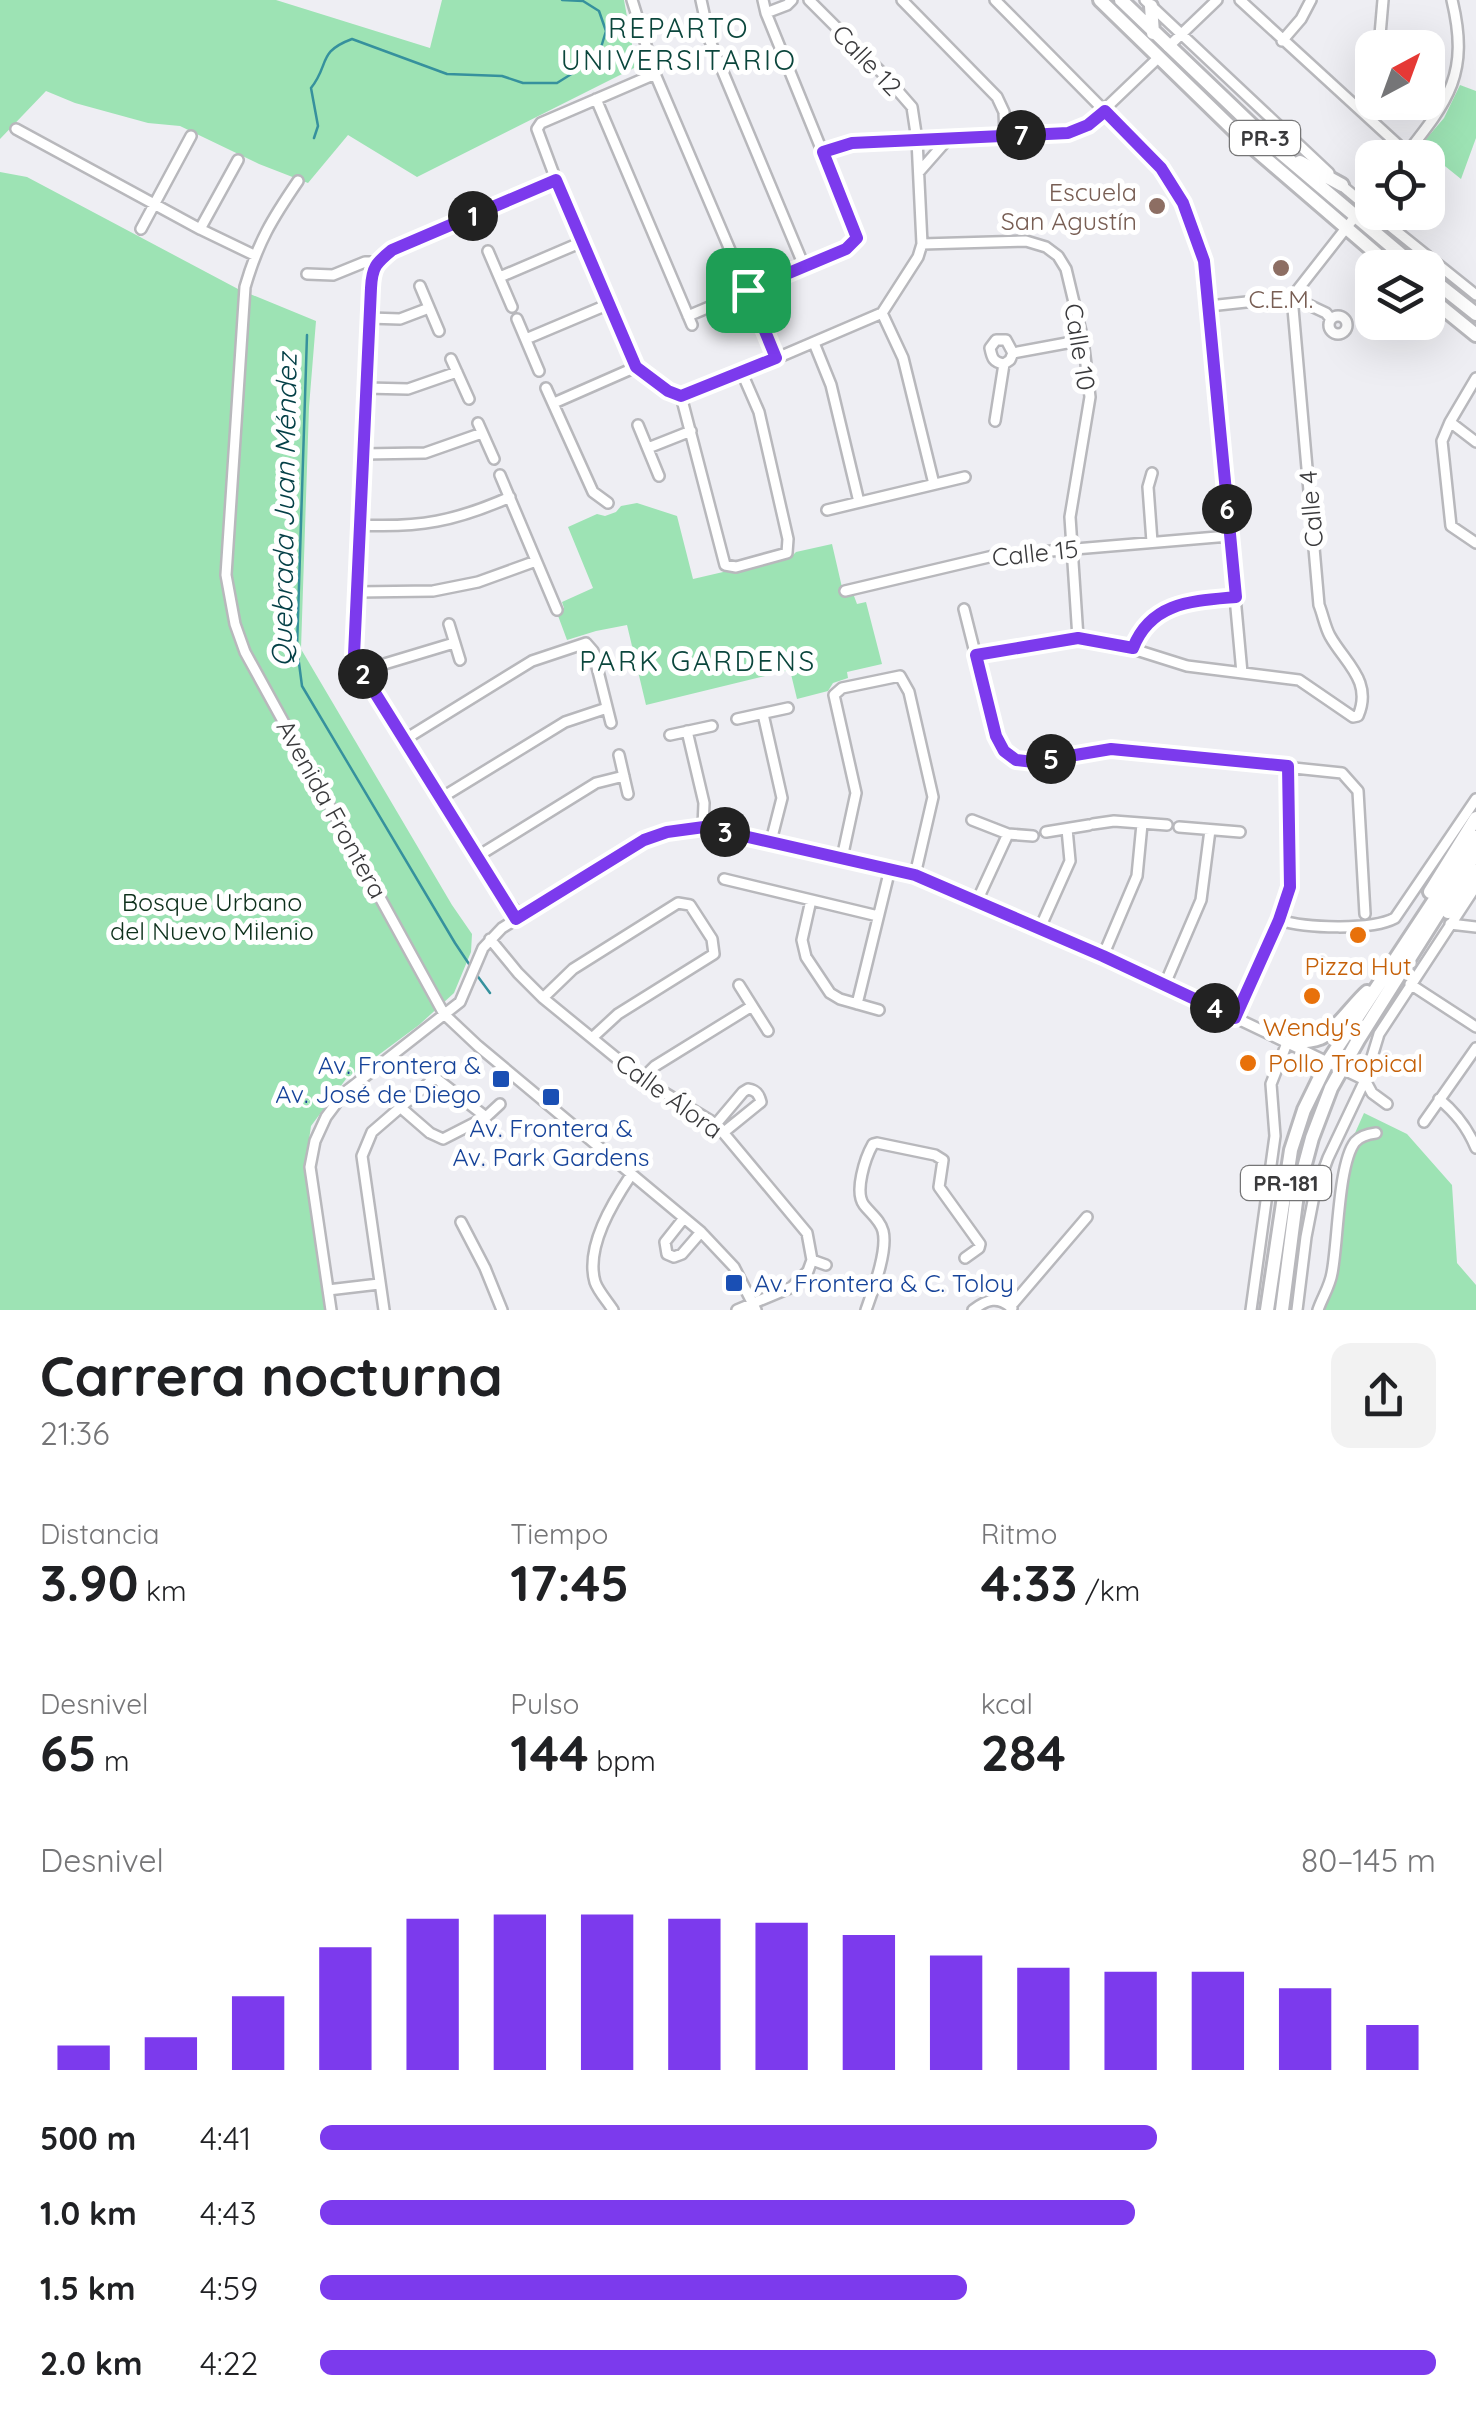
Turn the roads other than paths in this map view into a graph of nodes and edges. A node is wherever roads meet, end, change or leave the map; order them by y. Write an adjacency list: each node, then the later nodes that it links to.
1 (632, 0): 23 (street)
2 (701, 0): 54 (street)
3 (763, 0): 16 (street)
4 (792, 0): 16 (street)
5 (809, 0): 30 (street, Calle 12)
6 (902, 0): 28 (street)
7 (995, 0): 25 (street)
8 (1100, 0): 22 (highway, PR-3)
9 (1121, 0): 18 (highway, PR-3)
10 (1217, 0): 19 (street)
11 (1240, 0): 20 (street)
12 (1310, 0): 20 (street)
13 (1383, 0): 17 (street)
14 (1452, 0): 32 (street)
15 (1148, 3): 18 (highway); 19 (street)
16 (766, 13): 33 (street)
17 (1380, 30)
18 (1153, 32): 21 (highway, PR-3)
19 (1180, 36): 21 (street); 39 (street)
20 (1282, 41): 31 (street)
21 (1168, 47): 34 (highway, PR-3)
22 (1158, 58): 25 (street); 43 (highway, PR-3)
23 (655, 74): 24 (street); 59 (street)
24 (596, 99): 37 (street); 59 (street)
25 (1105, 111): 28 (street); 63 (street)
26 (16, 129): 41 (street)
27 (191, 136): 41 (street)
28 (1005, 136): 29 (street)
29 (948, 139): 30 (street); 36 (street)
30 (917, 140): 33 (street); 36 (street, Calle 12)
31 (1389, 140)
32 (1417, 140)
33 (823, 152): 54 (street)
34 (1281, 153): 39 (highway); 43 (highway, PR-3)
35 (238, 160): 45 (street)
36 (919, 172): 48 (street, Calle 12)
37 (556, 180): 47 (street); 53 (street)
38 (298, 181): 52 (street, Avenida Frontera)
39 (1342, 185): 40 (street)
40 (1355, 193)
41 (154, 204): 44 (street); 45 (street)
42 (1355, 218): 43 (street)
43 (1351, 222): 49 (highway, PR-3); 50 (highway, PR-3); 61 (street)
44 (141, 229)
45 (200, 229): 52 (street)
46 (1395, 230): 60 (street)
47 (582, 242): 56 (street); 62 (street)
48 (922, 244): 67 (street); 75 (street, Calle 10)
49 (1377, 250)
50 (1391, 250)
51 (488, 252): 56 (street)
52 (254, 255): 185 (street, Avenida Frontera)
53 (377, 262): 55 (street); 69 (street)
54 (804, 266): 59 (street)
55 (308, 274)
56 (500, 277): 65 (street)
57 (420, 286): 64 (street)
58 (1445, 289): 68 (highway)
59 (748, 290): 78 (street)
60 (1476, 295)
61 (1292, 297): 63 (street); 71 (street); 128 (street, Calle 4)
62 (609, 304): 74 (street); 81 (street)
63 (1209, 306): 109 (street)
64 (429, 308): 69 (street); 72 (street)
65 (512, 308)
66 (1445, 310): 73 (highway)
67 (882, 313): 76 (street); 103 (street)
68 (1476, 314)
69 (370, 318): 86 (street)
70 (517, 319): 74 (street)
71 (1331, 319)
72 (439, 331)
73 (1476, 335)
74 (526, 339): 82 (street)
75 (1083, 340): 77 (street); 112 (street, Calle 10)
76 (814, 343): 78 (street); 105 (street)
77 (1013, 352): 80 (street); 80 (street)
78 (776, 358): 84 (street)
79 (452, 359): 83 (street)
80 (1004, 364): 91 (street)
81 (636, 367): 88 (street); 90 (street)
82 (539, 371)
83 (457, 372): 86 (street); 89 (street)
84 (742, 374): 88 (street); 94 (street)
85 (1476, 378): 92 (street)
86 (366, 388): 97 (street)
87 (546, 388): 90 (street)
88 (681, 396): 94 (street)
89 (468, 399)
90 (554, 403): 106 (street)
91 (995, 421)
92 (1450, 422): 95 (street); 111 (street)
93 (638, 425): 96 (street)
94 (691, 430): 96 (street)
95 (1476, 442)
96 (648, 448): 101 (street)
97 (363, 454): 98 (street); 108 (street)
98 (494, 459)
99 (1152, 473): 110 (street)
100 (500, 475): 104 (street)
101 (660, 476)
102 (965, 477): 103 (street)
103 (934, 484): 105 (street)
104 (510, 497): 108 (street); 113 (street)
105 (859, 502): 107 (street)
106 (608, 503)
107 (826, 510)
108 (360, 524): 116 (street)
109 (1229, 536): 110 (street, Calle 15); 117 (street)
110 (1152, 542): 112 (street, Calle 15)
111 (1476, 543)
112 (1071, 549): 114 (street, Calle 15); 122 (street, Calle 10)
113 (536, 561): 116 (street); 120 (street)
114 (858, 588): 115 (street, Calle 15); 118 (street)
115 (844, 591)
116 (357, 592): 127 (street)
117 (1236, 597): 124 (street); 128 (street)
118 (861, 602)
119 (964, 609): 125 (street)
120 (557, 610)
121 (450, 624): 123 (street)
122 (1078, 638): 124 (street); 125 (street)
123 (454, 642): 126 (street); 127 (street)
124 (1133, 648): 128 (street)
125 (976, 655): 139 (street)
126 (460, 660)
127 (361, 671): 137 (street)
128 (1242, 673)
129 (607, 708): 133 (street); 137 (street); 142 (street)
130 (788, 708): 131 (street)
131 (763, 714): 132 (street); 157 (street)
132 (737, 720)
133 (610, 723)
134 (712, 726): 135 (street)
135 (687, 731): 136 (street); 149 (street)
136 (670, 735)
137 (404, 740): 142 (street)
138 (619, 755): 140 (street)
139 (1288, 766): 167 (street); 170 (street)
140 (624, 776): 141 (street); 158 (street)
141 (628, 794)
142 (441, 798): 158 (street)
143 (1476, 799): 170 (street)
144 (1476, 818): 175 (highway)
145 (972, 820): 154 (street)
146 (1142, 824): 147 (street); 150 (street); 176 (street)
147 (1167, 825)
148 (1179, 826): 151 (street)
149 (704, 827): 157 (street); 168 (street)
150 (1067, 828): 152 (street); 173 (street)
151 (1210, 830): 153 (street); 179 (street)
152 (1046, 832)
153 (1240, 832)
154 (1008, 834): 155 (street); 166 (street)
155 (1033, 836)
156 (1476, 837): 160 (highway, PR-181)
157 (771, 841): 159 (street)
158 (478, 856): 168 (street)
159 (842, 858): 161 (street); 162 (street)
160 (1473, 859): 175 (highway, PR-181); 193 (highway, PR-181)
161 (890, 868): 162 (street); 169 (street)
162 (915, 875): 166 (street)
163 (724, 879): 165 (street)
164 (1476, 886): 171 (street)
165 (811, 900): 169 (street); 182 (street)
166 (977, 901): 173 (street)
167 (1365, 914)
168 (515, 916): 174 (street)
169 (878, 916): 182 (street)
170 (1279, 920): 186 (street)
171 (1450, 924): 172 (street); 180 (street)
172 (1476, 927)
173 (1040, 928): 176 (street)
174 (490, 939): 181 (street, Calle Álora); 185 (street)
175 (1403, 947): 177 (highway, PR-181)
176 (1103, 956): 179 (street)
177 (1380, 980): 190 (highway); 192 (highway, PR-181)
178 (739, 984): 183 (street)
179 (1165, 984): 186 (street)
180 (1410, 984): 187 (street); 195 (street)
181 (543, 998): 189 (street, Calle Álora); 189 (street)
182 (857, 1004): 184 (street)
183 (752, 1006): 188 (street); 194 (street)
184 (879, 1010)
185 (444, 1014): 205 (street, Avenida Frontera); 214 (street)
186 (1235, 1018): 190 (street)
187 (1476, 1027)
188 (768, 1031)
189 (592, 1038): 194 (street, Calle Álora)
190 (1287, 1042): 192 (street); 224 (street)
191 (1476, 1048): 196 (street)
192 (1327, 1063): 193 (street); 225 (highway, PR-181)
193 (1341, 1070): 195 (street); 226 (highway, PR-181)
194 (642, 1080): 202 (street, Calle Álora)
195 (1365, 1080): 198 (street); 227 (street)
196 (1439, 1098): 201 (street); 204 (street)
197 (500, 1104): 200 (street)
198 (1387, 1104)
199 (400, 1107): 200 (street); 200 (street); 213 (street)
200 (486, 1117)
201 (1424, 1122)
202 (720, 1128): 202 (street); 211 (street, Calle Álora)
203 (1376, 1133): 228 (street)
204 (1476, 1148)
205 (631, 1175): 207 (street, Avenida Frontera); 220 (street)
206 (1087, 1216): 216 (street)
207 (684, 1218): 209 (street, Avenida Frontera); 209 (street)
208 (461, 1222): 219 (street)
209 (701, 1232): 215 (street, Avenida Frontera)
210 (965, 1258): 222 (street)
211 (812, 1260): 212 (street); 215 (street)
212 (826, 1266)
213 (380, 1284): 214 (street); 218 (street)
214 (328, 1290): 217 (street)
215 (754, 1307): 221 (street)
216 (1012, 1308): 223 (street)
217 (332, 1310)
218 (384, 1310)
219 (502, 1310)
220 (613, 1310)
221 (737, 1310)
222 (866, 1310)
223 (973, 1310)
224 (1250, 1310)
225 (1267, 1310)
226 (1282, 1310)
227 (1296, 1310)
228 (1318, 1310)

